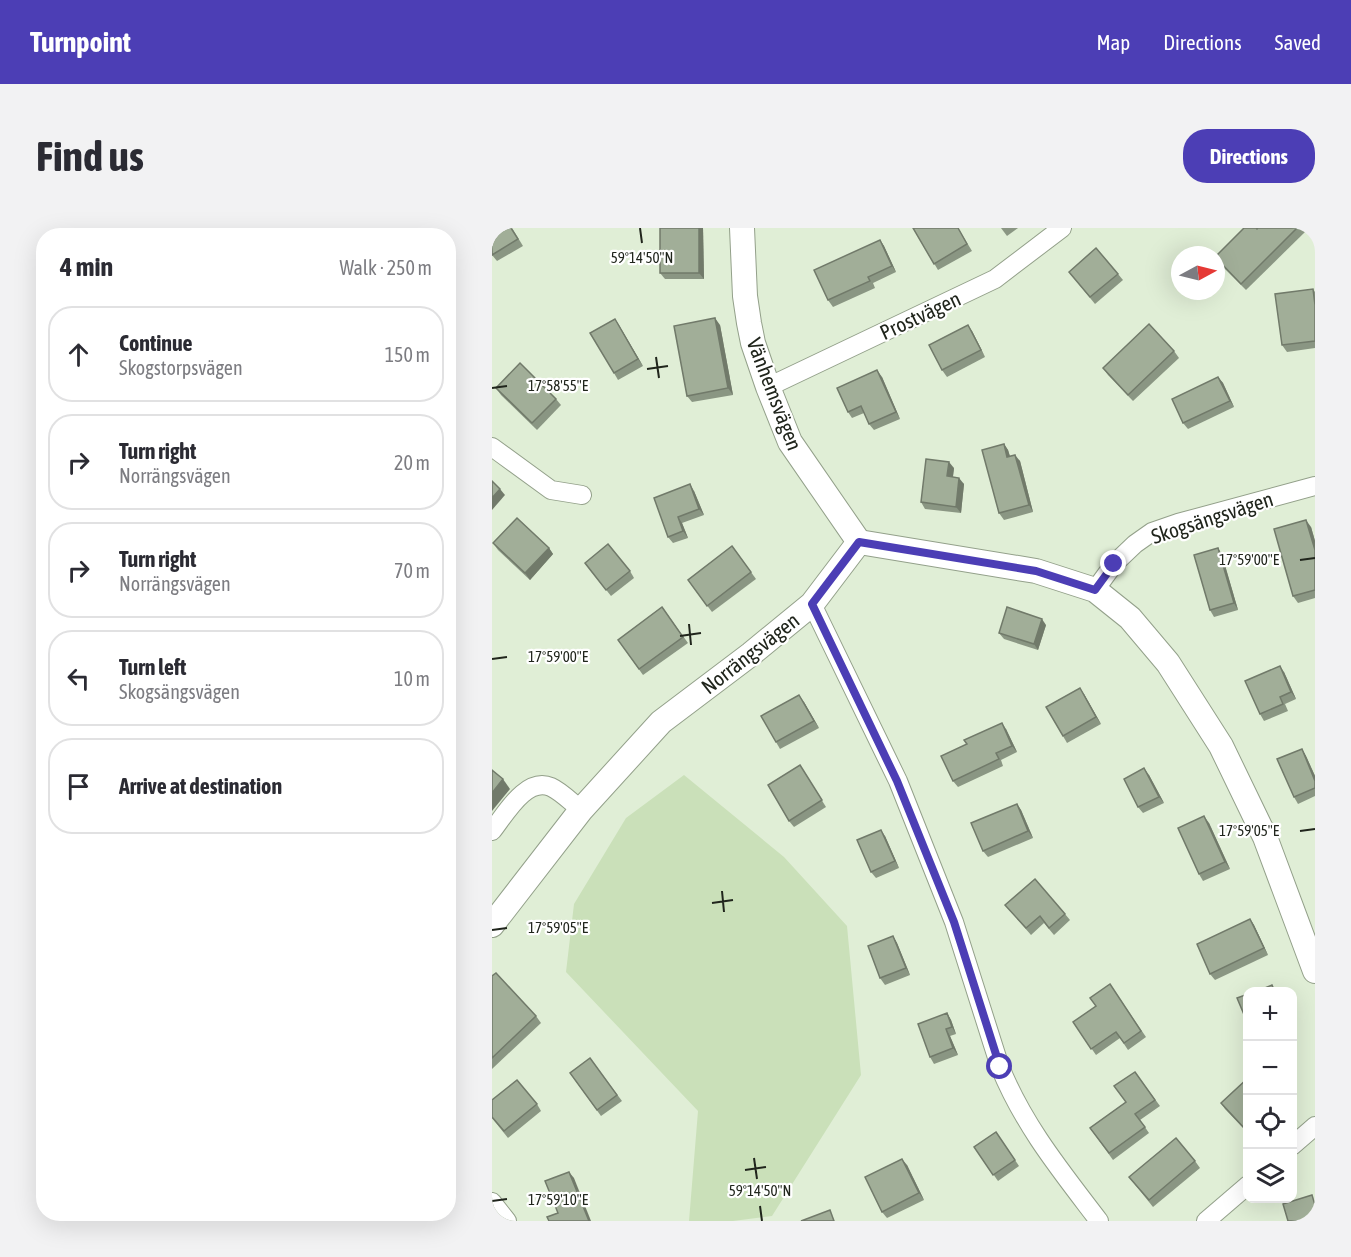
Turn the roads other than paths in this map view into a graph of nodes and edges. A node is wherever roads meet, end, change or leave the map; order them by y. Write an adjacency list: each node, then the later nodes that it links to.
1 (742, 228): 3 (street, Vänhemsvägen)
2 (1062, 228): 3 (street, Prostvägen)
3 (768, 387): 7 (street, Vänhemsvägen)
4 (492, 447): 6 (street)
5 (1315, 486): 8 (street, Skogsängsvägen)
6 (582, 495)
7 (859, 542): 8 (street); 9 (street, Norrängsvägen)
8 (1095, 590): 13 (street)
9 (812, 604): 10 (street, Norrängsvägen); 19 (street)
10 (581, 810): 11 (street); 12 (street, Norrängsvägen)
11 (492, 831)
12 (492, 925)
13 (1315, 971)
14 (1315, 1126): 15 (street)
15 (1297, 1142)
16 (1243, 1189): 20 (street)
17 (492, 1202): 18 (street)
18 (507, 1221)
19 (1099, 1221)
20 (1206, 1221)

